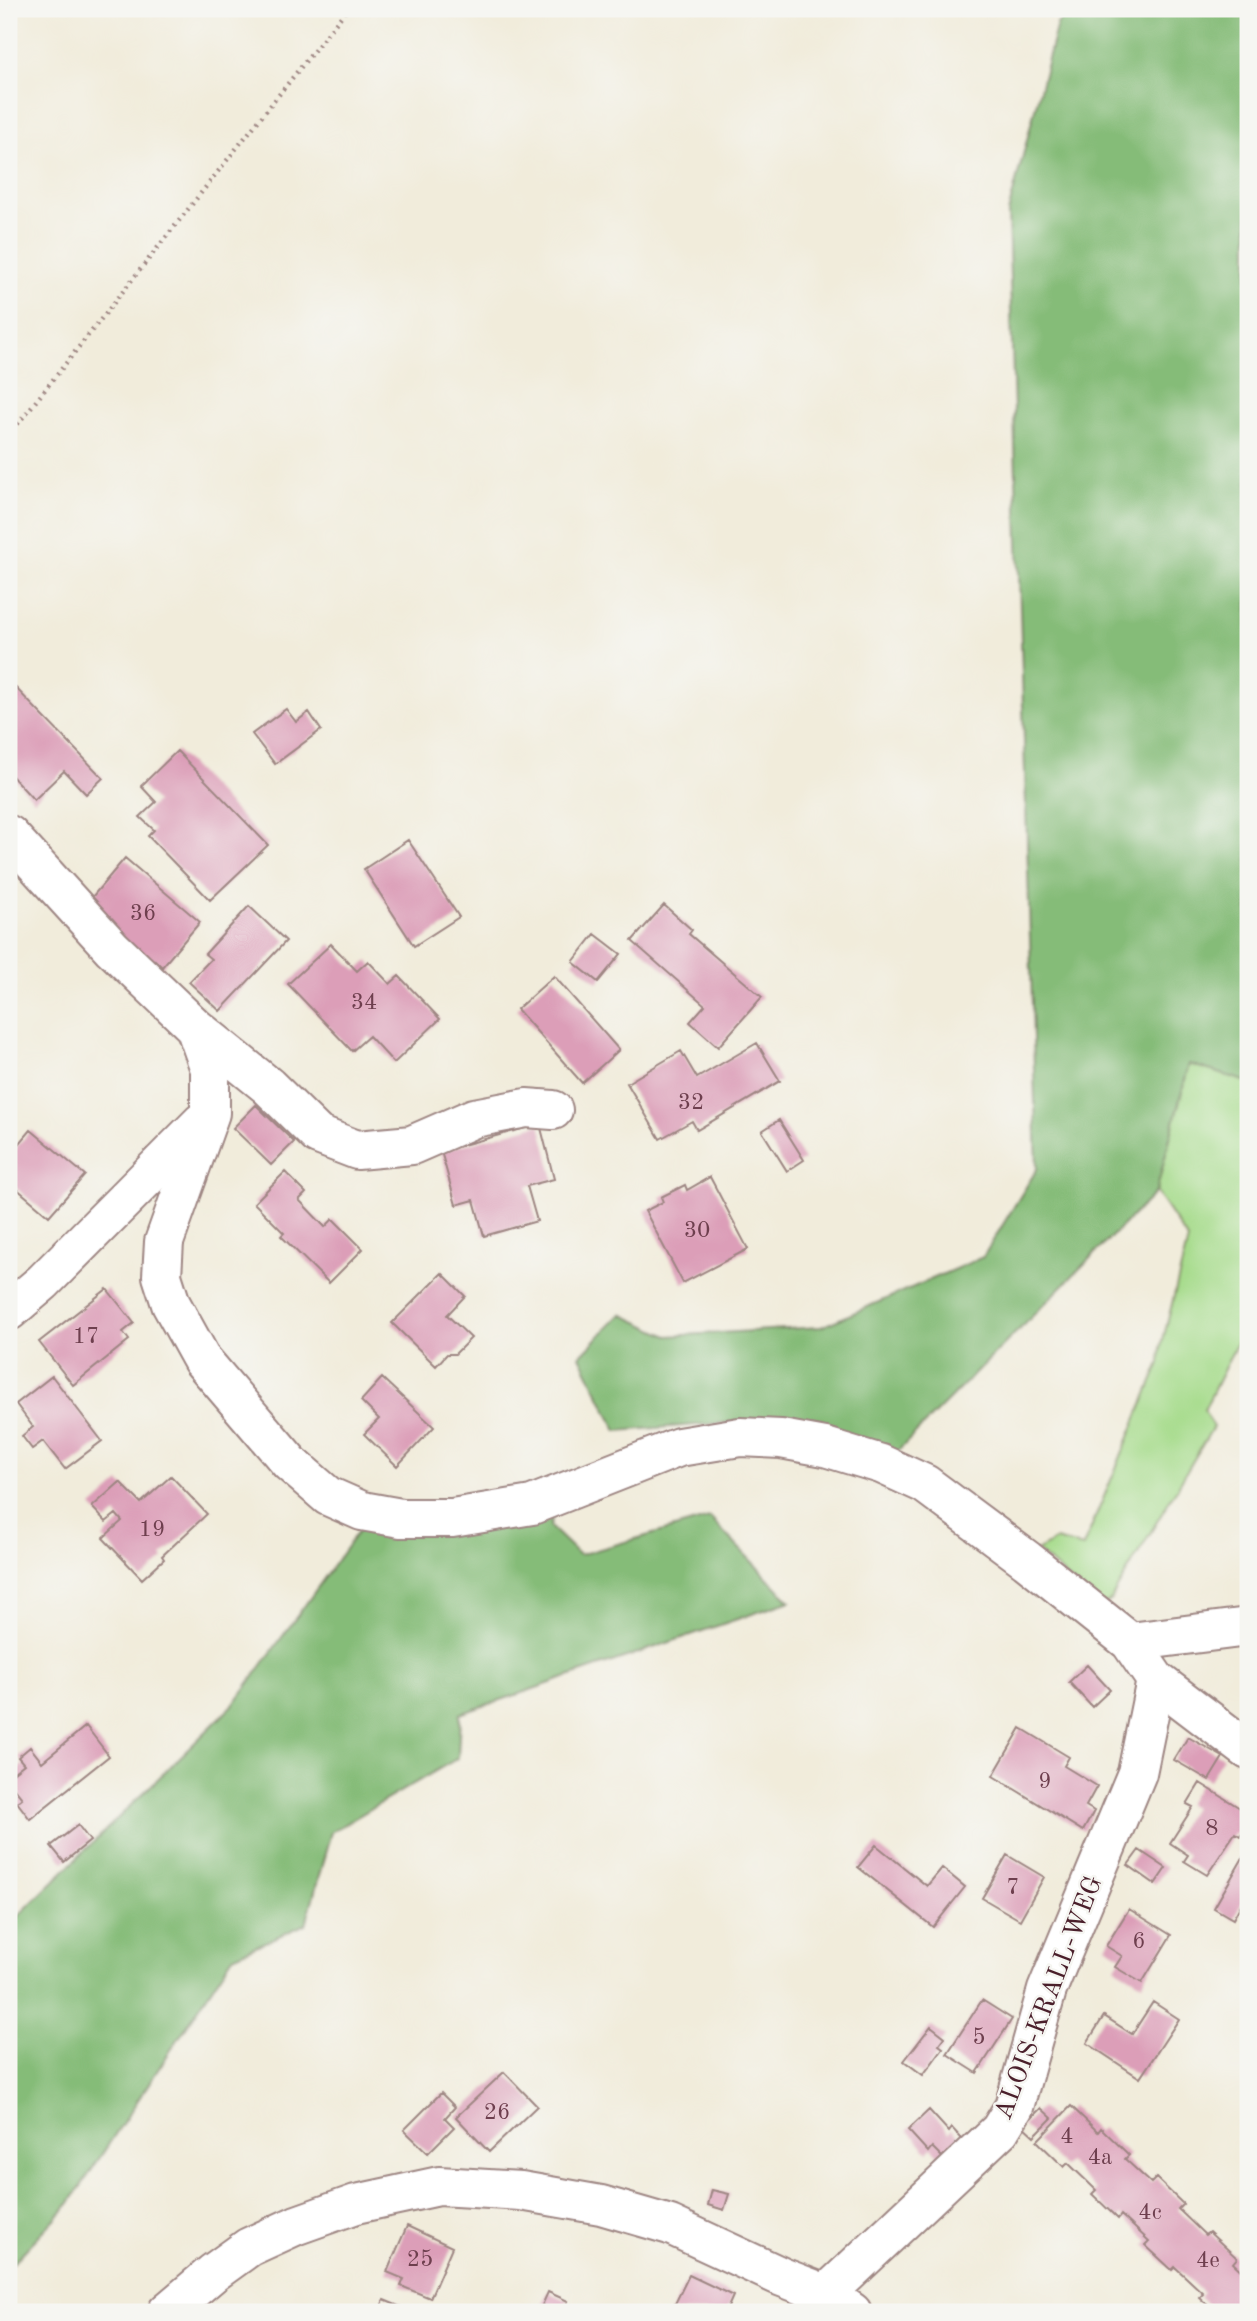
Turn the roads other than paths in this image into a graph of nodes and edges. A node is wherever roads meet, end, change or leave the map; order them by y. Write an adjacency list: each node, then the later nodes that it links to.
1 (9, 835): 2 (street)
2 (195, 1027): 3 (street); 4 (street)
3 (553, 1110)
4 (210, 1113): 5 (street); 7 (street)
5 (9, 1311)
6 (1248, 1627): 7 (street)
7 (1130, 1642): 8 (street)
8 (1156, 1680): 9 (street); 10 (street, ALOIS-KRALL-WEG)
9 (1248, 1750)
10 (839, 2303): 11 (street)
11 (167, 2312)

